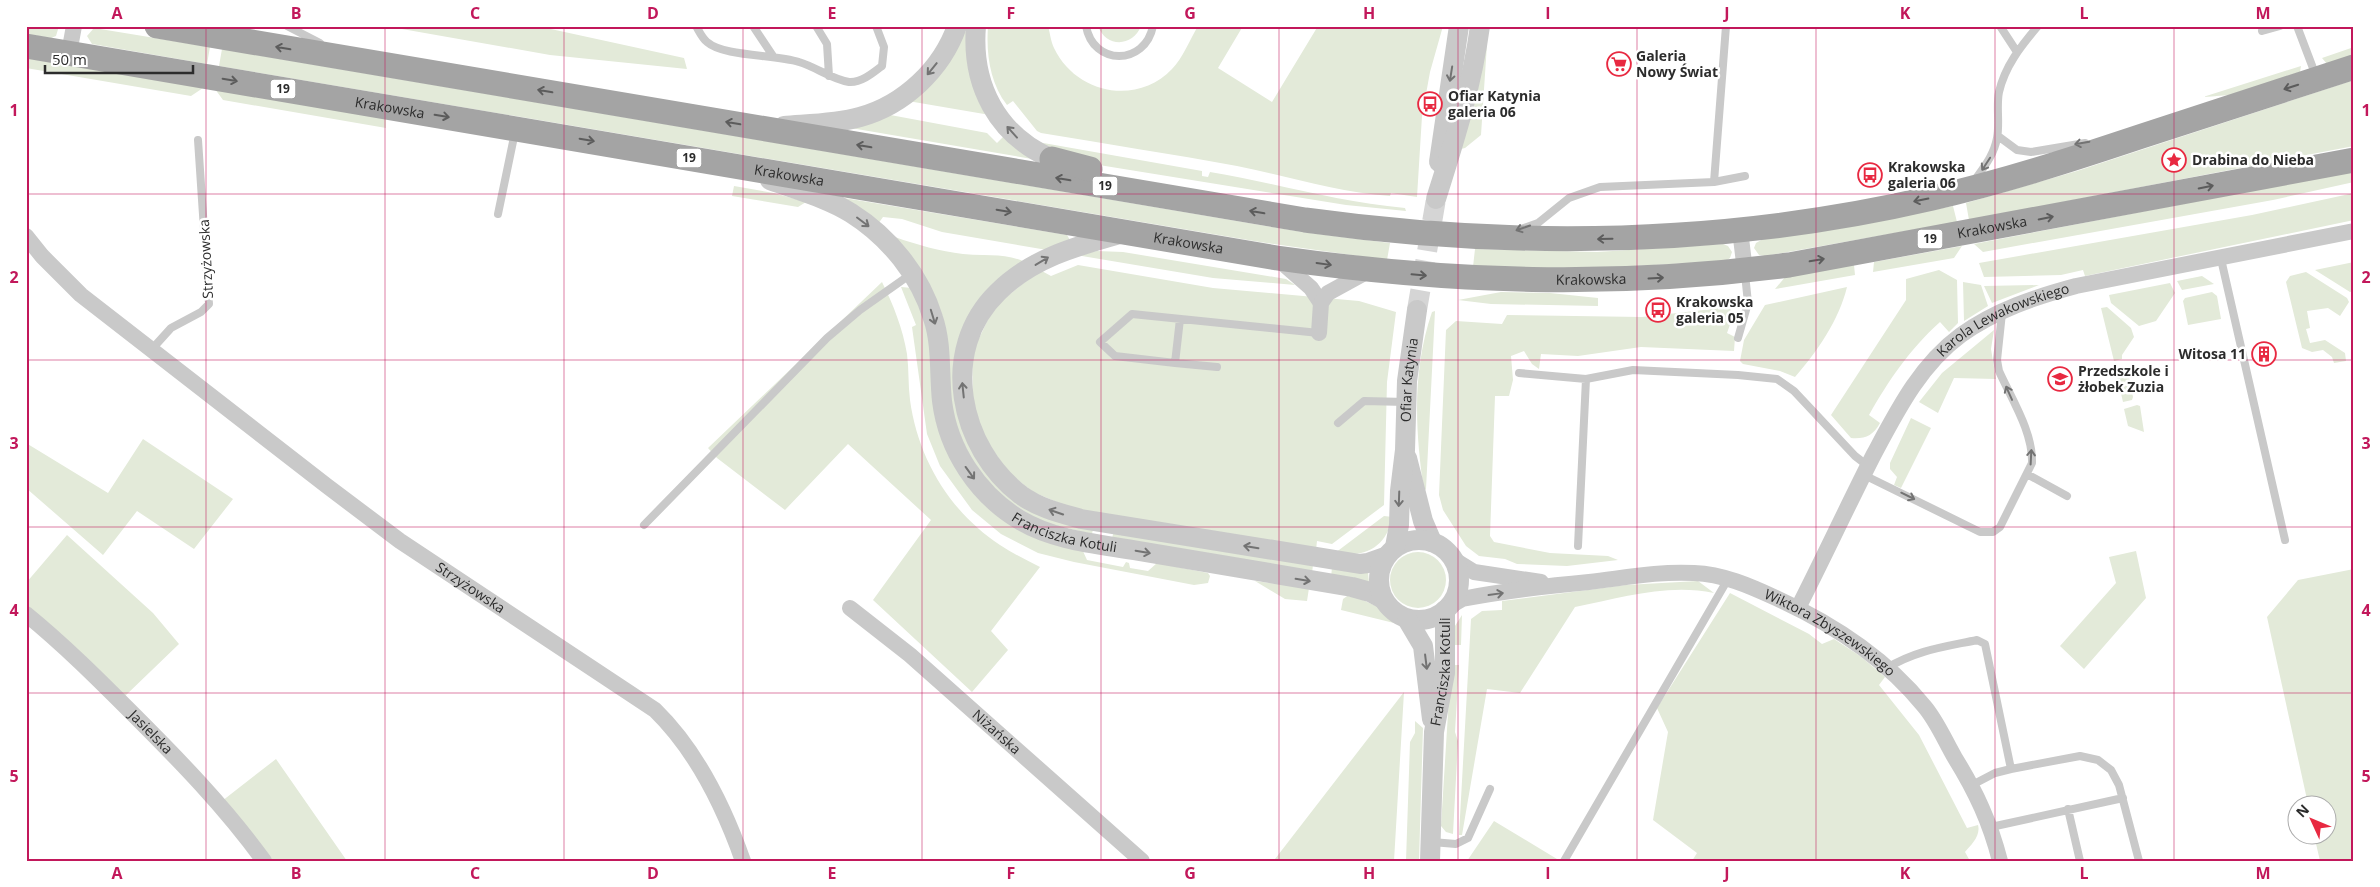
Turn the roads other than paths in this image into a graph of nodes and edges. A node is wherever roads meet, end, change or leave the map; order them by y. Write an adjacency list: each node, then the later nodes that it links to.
1 (74, 26): 22 (street)
2 (157, 26): 24 (main road, 19, one-way to 2)
3 (287, 26): 24 (lane)
4 (696, 26): 23 (lane)
5 (753, 26): 23 (lane)
6 (816, 26): 26 (lane)
7 (876, 26): 26 (lane)
8 (957, 26): 29 (street, one-way to 29)
9 (976, 26): 33 (street, one-way to 9)
10 (1086, 26): 11 (lane)
11 (1153, 26)
12 (1459, 26): 13 (street, one-way to 13)
13 (1480, 26)
14 (1726, 26): 37 (lane)
15 (2000, 26): 21 (lane)
16 (2038, 26): 21 (lane)
17 (2280, 26): 19 (lane)
18 (2297, 26): 27 (lane)
19 (2262, 32)
20 (26, 46): 22 (main road, Krakowska / 19)
21 (2017, 52): 31 (lane)
22 (69, 53): 28 (main road, Krakowska / 19, one-way to 28)
23 (773, 56): 26 (lane)
24 (366, 61): 29 (main road, 19, one-way to 24)
25 (2354, 67): 27 (main road, 19)
26 (829, 76)
27 (2317, 79): 30 (main road, 19, one-way to 30)
28 (516, 128): 35 (main road, Krakowska / 19, one-way to 35); 40 (lane)
29 (759, 128): 39 (main road, 19, one-way to 29)
30 (2165, 129): 31 (lane, one-way to 31); 38 (main road, 19)
31 (1998, 136): 38 (lane, one-way to 38)
32 (198, 140): 57 (lane, Strzyżowska)
33 (1052, 159): 39 (main road)
34 (2354, 160): 49 (main road, Krakowska / 19, one-way to 34)
35 (729, 165): 43 (main road, Krakowska / 19, one-way to 43); 50 (street, Franciszka Kotuli, one-way to 50)
36 (1744, 176): 37 (lane)
37 (1714, 182): 45 (lane, one-way to 45)
38 (1969, 189): 41 (main road, 19, one-way to 41)
39 (1180, 199): 45 (main road, 19, one-way to 39)
40 (498, 214)
41 (1740, 230): 45 (main road, 19, one-way to 45); 49 (street)
42 (2354, 231): 47 (street, Karola Lewakowskiego)
43 (1127, 232): 46 (main road, Krakowska / 19); 68 (street, Franciszka Kotuli, one-way to 43)
44 (26, 236): 57 (street, Strzyżowska)
45 (1493, 238)
46 (1277, 258): 48 (main road, Krakowska / 19, one-way to 48); 51 (street)
47 (2221, 259): 53 (street, Karola Lewakowskiego); 70 (lane)
48 (1371, 270): 49 (main road, Krakowska / 19, one-way to 49); 51 (street)
49 (1745, 271): 56 (lane)
50 (912, 273): 69 (lane); 72 (street, Franciszka Kotuli, one-way to 72)
51 (1321, 304): 55 (street)
52 (1417, 310): 62 (street, Ofiar Katynia)
53 (2003, 311): 65 (street, Karola Lewakowskiego); 66 (lane, one-way to 53)
54 (1180, 319): 55 (lane); 58 (lane); 58 (lane)
55 (1319, 333)
56 (1738, 338)
57 (152, 349): 94 (street, Strzyżowska)
58 (1175, 363): 59 (lane)
59 (1217, 367)
60 (1520, 373): 61 (lane)
61 (1586, 379): 65 (lane); 73 (lane)
62 (1406, 402): 63 (lane); 64 (street, Ofiar Katynia)
63 (1338, 423)
64 (1405, 450): 71 (street, Ofiar Katynia); 74 (street, Ofiar Katynia, one-way to 74)
65 (1866, 470): 66 (lane, one-way to 66); 81 (street, Karola Lewakowskiego)
66 (2027, 474): 67 (lane)
67 (2067, 496)
68 (1104, 523): 72 (street); 74 (street, Franciszka Kotuli, one-way to 68)
69 (644, 525)
70 (2285, 540)
71 (1432, 542): 74 (street); 75 (street)
72 (1100, 544): 78 (street, Franciszka Kotuli, one-way to 78)
73 (1578, 546)
74 (1390, 552): 78 (street)
75 (1453, 559): 77 (street, Wiktora Zbyszewskiego); 80 (street)
76 (1728, 579): 77 (street, Wiktora Zbyszewskiego); 81 (street, Wiktora Zbyszewskiego); 96 (lane)
77 (1551, 584): 80 (street, Wiktora Zbyszewskiego, one-way to 77)
78 (1383, 599): 83 (street)
79 (850, 608): 95 (street, Niżańska)
80 (1447, 608): 83 (street); 85 (street, Franciszka Kotuli)
81 (1798, 608): 84 (street, Wiktora Zbyszewskiego)
82 (26, 614): 93 (street, Jasielska)
83 (1407, 619): 85 (street, Franciszka Kotuli, one-way to 85)
84 (1887, 668): 86 (lane); 87 (street, Wiktora Zbyszewskiego)
85 (1434, 732): 92 (street, Franciszka Kotuli)
86 (2011, 769): 87 (lane); 89 (lane)
87 (1972, 785): 91 (street, Wiktora Zbyszewskiego)
88 (1490, 789): 92 (lane)
89 (2123, 798): 90 (lane); 99 (lane)
90 (2068, 809): 91 (lane); 98 (lane)
91 (1991, 827): 97 (street, Wiktora Zbyszewskiego)
92 (1430, 852)
93 (264, 861)
94 (743, 861)
95 (1142, 861)
96 (1564, 861)
97 (2000, 861)
98 (2080, 861)
99 (2139, 861)

